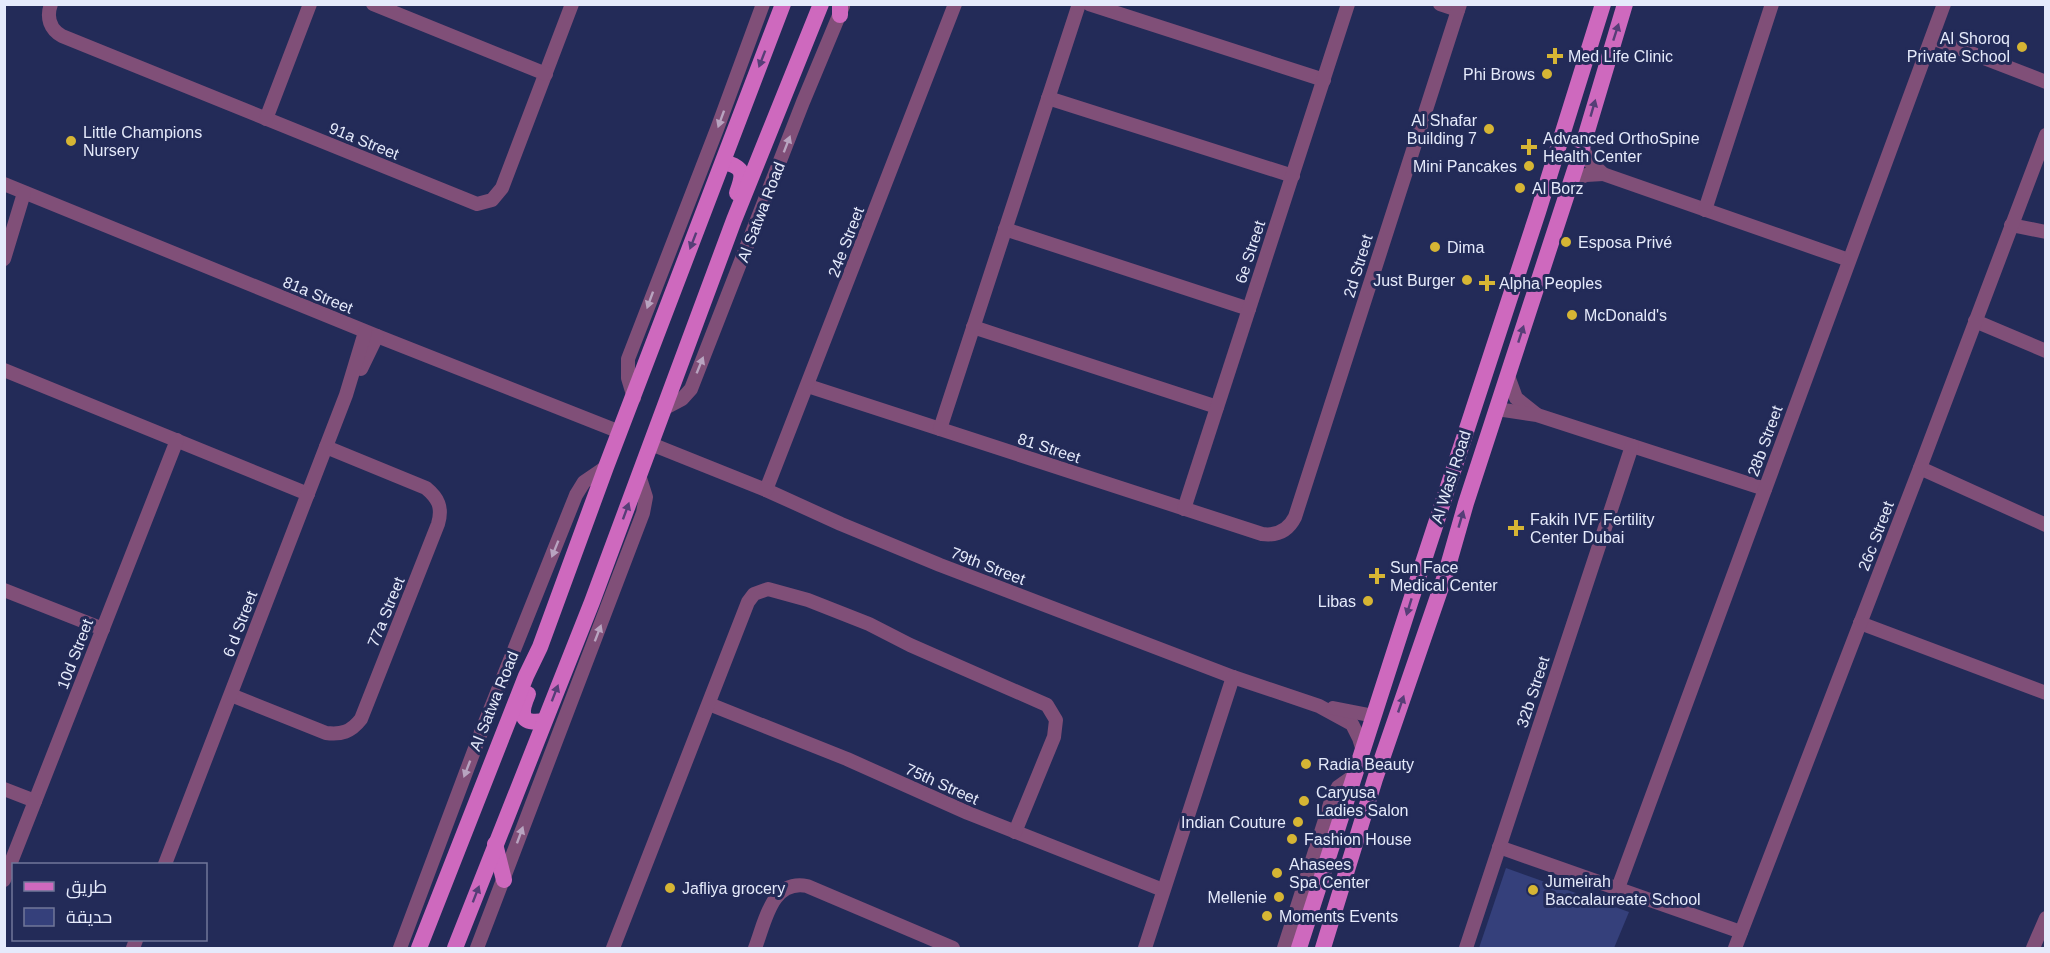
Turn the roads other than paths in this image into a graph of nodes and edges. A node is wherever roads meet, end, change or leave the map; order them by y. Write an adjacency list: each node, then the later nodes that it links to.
1 (51, 4): 24 (street, 91a Street)
2 (310, 4): 24 (street)
3 (373, 4): 20 (street)
4 (572, 4): 20 (street, 91a Street)
5 (763, 4): 49 (street, one-way to 49)
6 (783, 4): 27 (main road, Al Satwa Road, one-way to 27)
7 (821, 4): 35 (main road, Al Satwa Road)
8 (955, 4): 48 (street, 24e Street)
9 (1079, 4): 23 (street)
10 (1089, 4): 21 (street)
11 (1348, 4): 21 (street, 6e Street)
12 (1440, 4): 17 (street)
13 (1603, 4): 34 (main road, Al Wasl Road)
14 (1625, 4): 26 (main road, Al Wasl Road, one-way to 14)
15 (1773, 4): 33 (street)
16 (1944, 4): 19 (street, 28b Street)
17 (1459, 7): 68 (street, 2d Street)
18 (841, 8): 51 (street, Al Satwa Road, one-way to 18)
19 (1932, 38): 22 (street); 40 (street, 28b Street)
20 (546, 74): 24 (street, 91a Street)
21 (1324, 80): 29 (street, 6e Street)
22 (2046, 82)
23 (1048, 98): 29 (street); 37 (street)
24 (266, 119)
25 (2046, 135): 36 (street, 26c Street)
26 (1582, 148): 28 (street); 30 (main road, Al Wasl Road)
27 (723, 162): 35 (main road); 49 (main road, Al Satwa Road, one-way to 49)
28 (1603, 174): 30 (street); 33 (street)
29 (1293, 176): 41 (street, 6e Street)
30 (1571, 181): 47 (main road, Al Wasl Road, one-way to 30)
31 (4, 184): 32 (street, 81a Street)
32 (29, 195): 39 (street); 44 (street, 81a Street)
33 (1706, 210): 40 (street)
34 (1538, 212): 52 (main road); 78 (main road, Al Wasl Road, one-way to 78)
35 (734, 220): 51 (main road, Al Satwa Road)
36 (2011, 225): 38 (street); 42 (street, 26c Street)
37 (1005, 229): 41 (street); 43 (street)
38 (2046, 232)
39 (6, 256)
40 (1849, 260): 63 (street, 28b Street)
41 (1249, 309): 50 (street, 6e Street)
42 (1975, 321): 45 (street); 61 (street, 26c Street)
43 (973, 327): 50 (street); 54 (street)
44 (371, 334): 55 (street, 81a Street); 59 (street, 6 d Street)
45 (2046, 351)
46 (4, 370): 56 (street)
47 (1508, 376): 52 (main road, Al Wasl Road); 53 (street)
48 (808, 386): 54 (street, 81 Street); 64 (street, 24e Street)
49 (634, 398): 55 (main road, Al Satwa Road)
50 (1217, 407): 66 (street, 6e Street)
51 (665, 408): 57 (main road, Al Satwa Road)
52 (1497, 409): 53 (street); 82 (main road, Al Wasl Road, one-way to 52)
53 (1537, 415): 58 (street)
54 (940, 429): 66 (street, 81 Street)
55 (620, 432): 60 (main road, Al Satwa Road)
56 (177, 440): 65 (street); 71 (street, 10d Street)
57 (651, 444): 62 (main road, Al Satwa Road); 64 (street, 79th Street)
58 (1632, 446): 63 (street); 87 (street, 32b Street)
59 (326, 447): 65 (street, 6 d Street); 75 (street, 77a Street)
60 (606, 467): 72 (main road, Al Satwa Road); 95 (street, Al Satwa Road, one-way to 95)
61 (1920, 468): 67 (street); 70 (street, 26c Street)
62 (639, 475): 79 (main road, Al Satwa Road, one-way to 62); 90 (street, one-way to 62)
63 (1765, 489): 91 (street, 28b Street)
64 (766, 490): 73 (street, 79th Street)
65 (308, 494): 75 (street, 6 d Street)
66 (1184, 509): 68 (street, 81 Street)
67 (2046, 525)
68 (1281, 532)
69 (4, 590): 71 (street)
70 (1860, 623): 74 (street); 94 (street, 26c Street)
71 (103, 629): 84 (street, 10d Street)
72 (540, 647): 79 (main road); 96 (main road, Al Satwa Road)
73 (1233, 676): 77 (street, 79th Street); 92 (street)
74 (2046, 693)
75 (231, 695): 88 (street, 6 d Street)
76 (710, 704): 85 (street, 75th Street); 85 (street); 99 (street)
77 (1319, 706): 78 (street, 79th Street); 80 (street, 79th Street)
78 (1374, 716): 80 (main road, Al Wasl Road); 82 (main road)
79 (544, 721): 86 (main road, Al Satwa Road)
80 (1363, 751): 81 (main road, Al Wasl Road)
81 (1355, 775): 103 (street); 104 (main road, Al Wasl Road)
82 (1375, 779): 105 (main road, Al Wasl Road)
83 (4, 789): 84 (street)
84 (35, 801): 89 (street, 10d Street)
85 (1015, 832): 92 (street, 75th Street)
86 (495, 843): 90 (main road); 97 (main road, Al Satwa Road, one-way to 86)
87 (1499, 847): 91 (street); 106 (street, 32b Street)
88 (165, 863)
89 (4, 880)
90 (504, 880): 98 (street)
91 (1618, 888): 94 (street)
92 (1163, 890): 102 (street)
93 (2046, 918): 108 (street)
94 (1741, 932): 107 (street, 26c Street)
95 (400, 948)
96 (419, 948)
97 (455, 948)
98 (477, 948)
99 (613, 948)
100 (756, 948): 101 (street)
101 (953, 948)
102 (1145, 948)
103 (1284, 948)
104 (1299, 948)
105 (1323, 948)
106 (1466, 948)
107 (1735, 948)
108 (2033, 948)

